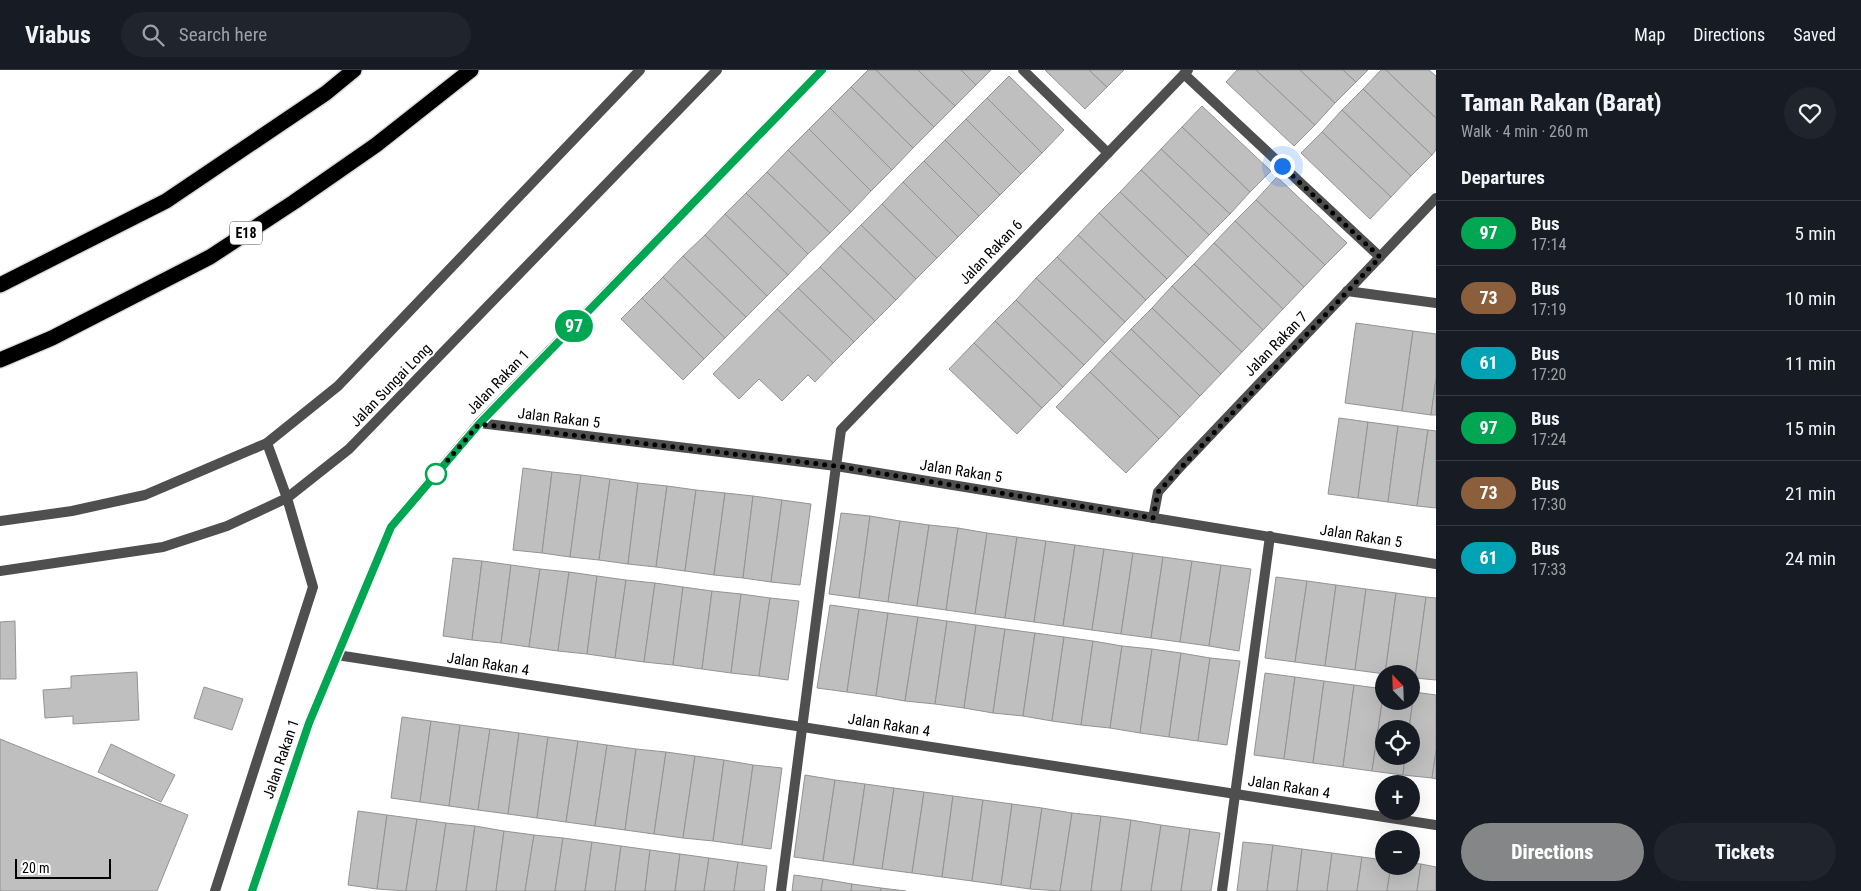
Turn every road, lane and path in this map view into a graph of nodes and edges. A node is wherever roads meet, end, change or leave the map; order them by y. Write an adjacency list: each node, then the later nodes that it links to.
1 (354, 70): 11 (highway)
2 (471, 70): 14 (highway, E18)
3 (640, 70): 16 (street)
4 (718, 70): 18 (street, Jalan Sungai Long)
5 (822, 70): 15 (street, Jalan Rakan 1)
6 (1023, 70): 8 (street)
7 (1186, 72): 8 (street, Jalan Rakan 6); 10 (street)
8 (1108, 153): 17 (street, Jalan Rakan 6)
9 (1436, 198): 10 (street, Jalan Rakan 7)
10 (1380, 257): 12 (street, Jalan Rakan 7)
11 (0, 285)
12 (1347, 291): 13 (street); 19 (street, Jalan Rakan 7)
13 (1436, 304)
14 (0, 360)
15 (479, 424): 17 (street, Jalan Rakan 5); 24 (street, Jalan Rakan 1)
16 (267, 442): 18 (street); 20 (street)
17 (836, 466): 19 (street, Jalan Rakan 5); 25 (street, Jalan Rakan 6)
18 (287, 498): 23 (street, Jalan Sungai Long); 28 (street)
19 (1153, 518): 21 (street, Jalan Rakan 5)
20 (0, 521)
21 (1270, 536): 22 (street, Jalan Rakan 5); 26 (street)
22 (1436, 564)
23 (0, 571)
24 (337, 655): 25 (street, Jalan Rakan 4); 29 (street, Jalan Rakan 1)
25 (802, 727): 26 (street, Jalan Rakan 4); 30 (street, Jalan Rakan 6)
26 (1235, 794): 27 (street, Jalan Rakan 4); 31 (street)
27 (1436, 825)
28 (215, 891)
29 (252, 891)
30 (781, 891)
31 (1222, 891)

